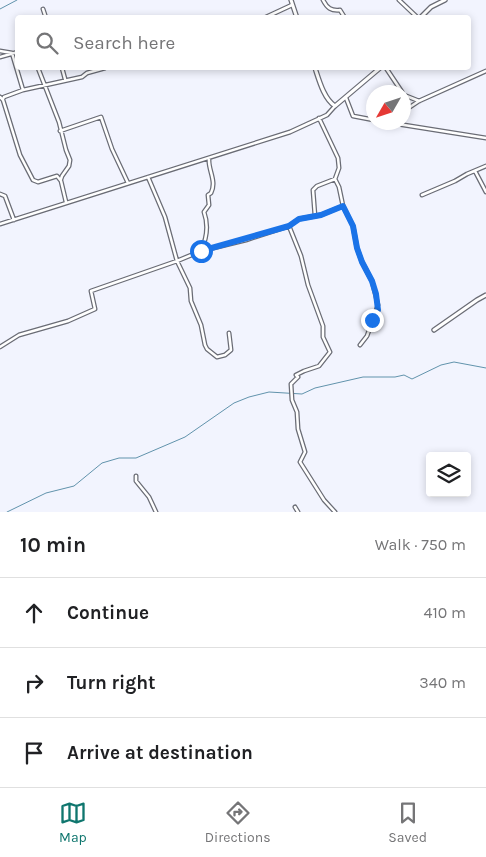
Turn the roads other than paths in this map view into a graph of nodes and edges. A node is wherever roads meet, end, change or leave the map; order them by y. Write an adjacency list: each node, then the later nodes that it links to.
1 (323, 0): 9 (street)
2 (400, 0): 10 (street)
3 (445, 0): 11 (street)
4 (292, 2): 7 (street); 8 (street)
5 (43, 9): 6 (street)
6 (45, 15)
7 (269, 15)
8 (296, 15)
9 (343, 15)
10 (416, 15)
11 (422, 15)
12 (0, 51): 14 (street)
13 (15, 52): 14 (street)
14 (12, 53): 15 (street); 16 (street)
15 (0, 57)
16 (15, 63)
17 (17, 70): 28 (street)
18 (39, 70): 26 (street)
19 (63, 70): 25 (street)
20 (98, 70): 25 (street)
21 (316, 70): 33 (street)
22 (378, 70): 29 (street)
23 (387, 70): 27 (street)
24 (486, 71): 32 (street)
25 (65, 79): 26 (street)
26 (45, 85): 28 (street); 38 (street)
27 (396, 85)
28 (23, 90): 31 (street)
29 (346, 98): 33 (street); 36 (street)
30 (411, 98): 32 (street)
31 (1, 99): 45 (street)
32 (419, 101): 34 (street)
33 (335, 106): 35 (street)
34 (411, 106)
35 (320, 118): 40 (street); 44 (street)
36 (366, 118)
37 (411, 126): 39 (street)
38 (60, 132): 45 (street); 46 (street)
39 (486, 138)
40 (209, 158): 43 (street); 56 (street)
41 (486, 166): 42 (street)
42 (475, 171): 47 (street); 49 (street)
43 (148, 177): 46 (street); 57 (street)
44 (335, 179): 51 (street); 52 (street)
45 (61, 181): 50 (street)
46 (128, 183): 50 (street)
47 (486, 192)
48 (0, 194): 53 (street)
49 (422, 195)
50 (66, 202): 53 (street)
51 (343, 206): 52 (street); 61 (street)
52 (315, 216): 55 (street)
53 (14, 220): 54 (street)
54 (0, 224)
55 (289, 226): 56 (street); 67 (street)
56 (201, 251): 57 (street)
57 (177, 261): 60 (street); 62 (street)
58 (486, 295): 59 (street)
59 (434, 330)
60 (230, 333)
61 (360, 345)
62 (0, 347)
63 (136, 476): 65 (street)
64 (295, 507): 66 (street)
65 (156, 512)
66 (298, 512)
67 (335, 512)

